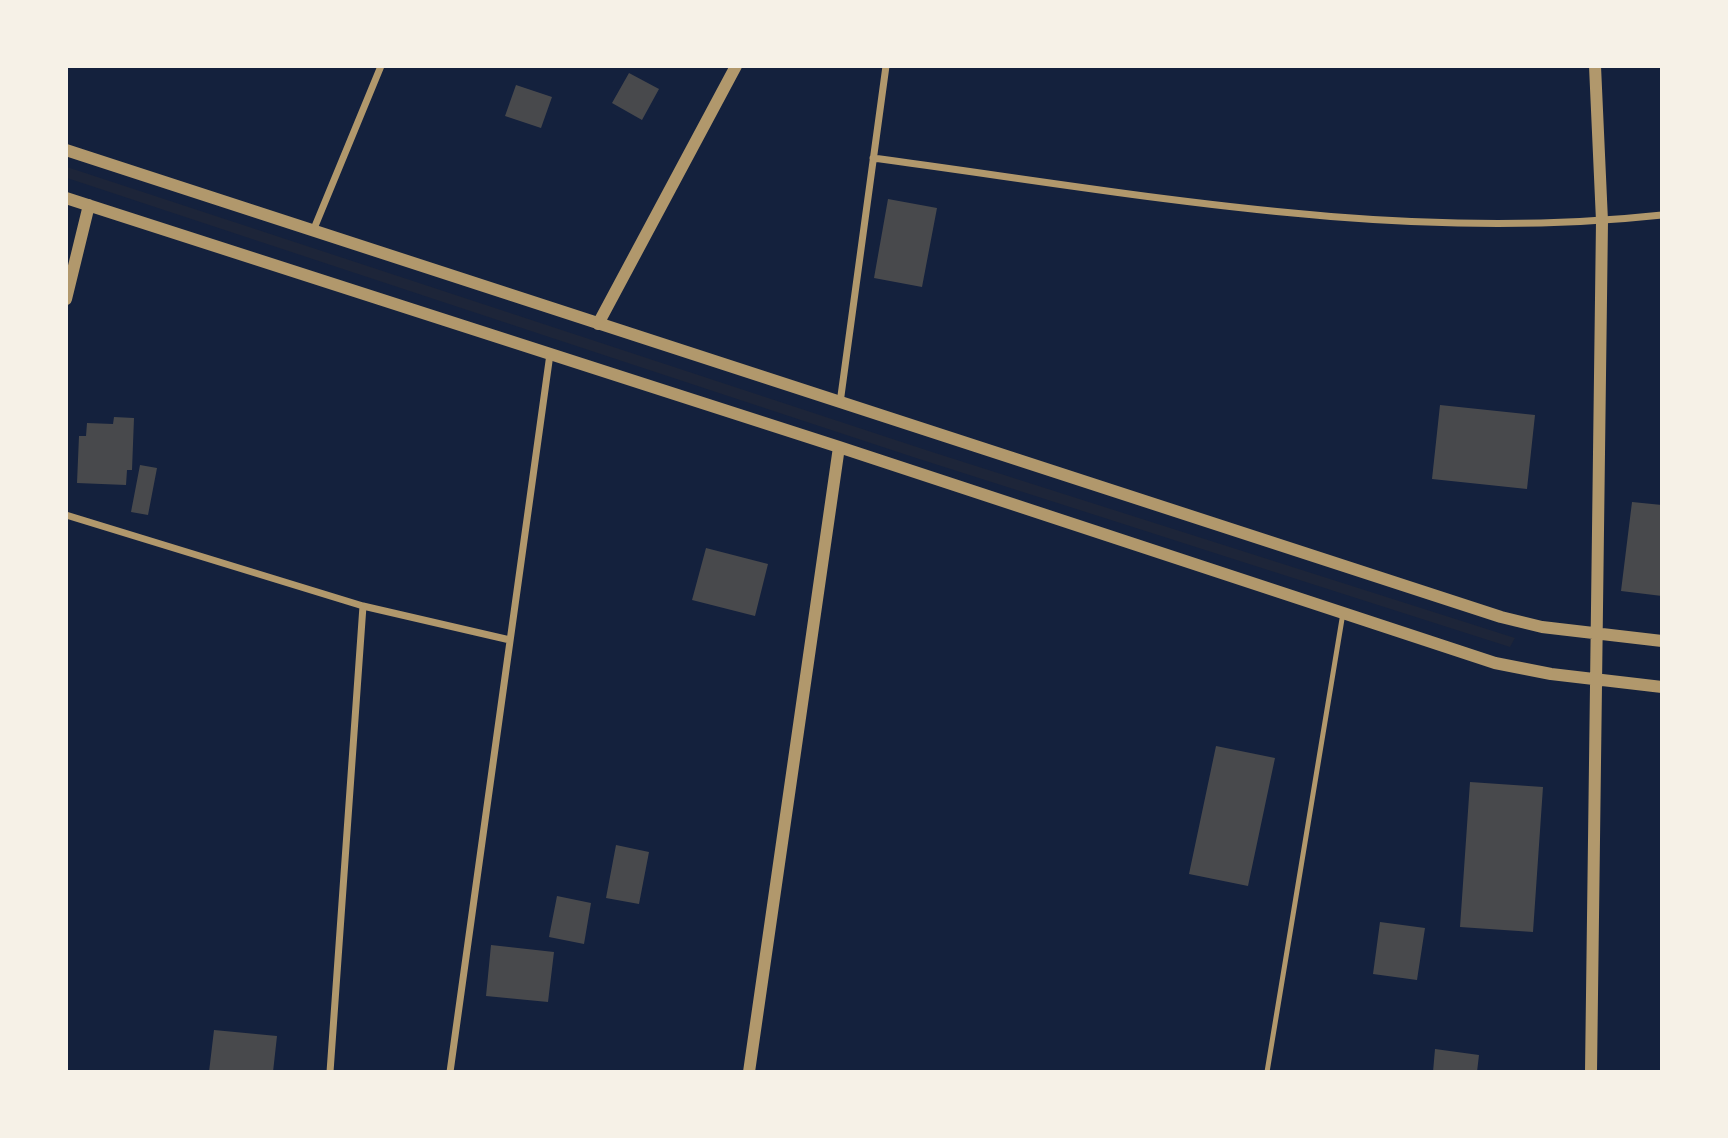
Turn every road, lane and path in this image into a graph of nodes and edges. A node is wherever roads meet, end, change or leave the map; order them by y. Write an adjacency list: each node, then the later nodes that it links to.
1 (381, 66): 11 (street)
2 (736, 66): 13 (street)
3 (886, 66): 6 (street)
4 (1595, 66): 10 (street)
5 (66, 150): 11 (street)
6 (873, 158): 10 (street); 15 (street)
7 (66, 198): 8 (street)
8 (89, 205): 12 (street); 14 (street)
9 (1661, 215): 10 (street)
10 (1602, 221): 20 (street)
11 (313, 231): 13 (street)
12 (66, 299)
13 (598, 324): 15 (street)
14 (550, 354): 16 (street); 21 (street)
15 (840, 404): 20 (street)
16 (839, 447): 19 (street); 27 (street)
17 (66, 515): 18 (street)
18 (363, 606): 21 (street); 25 (street)
19 (1343, 613): 23 (street); 28 (lane)
20 (1597, 634): 22 (street); 23 (street)
21 (510, 640): 26 (street)
22 (1661, 641)
23 (1596, 679): 24 (street); 29 (street)
24 (1661, 687)
25 (330, 1072)
26 (450, 1072)
27 (749, 1072)
28 (1267, 1072)
29 (1591, 1072)

